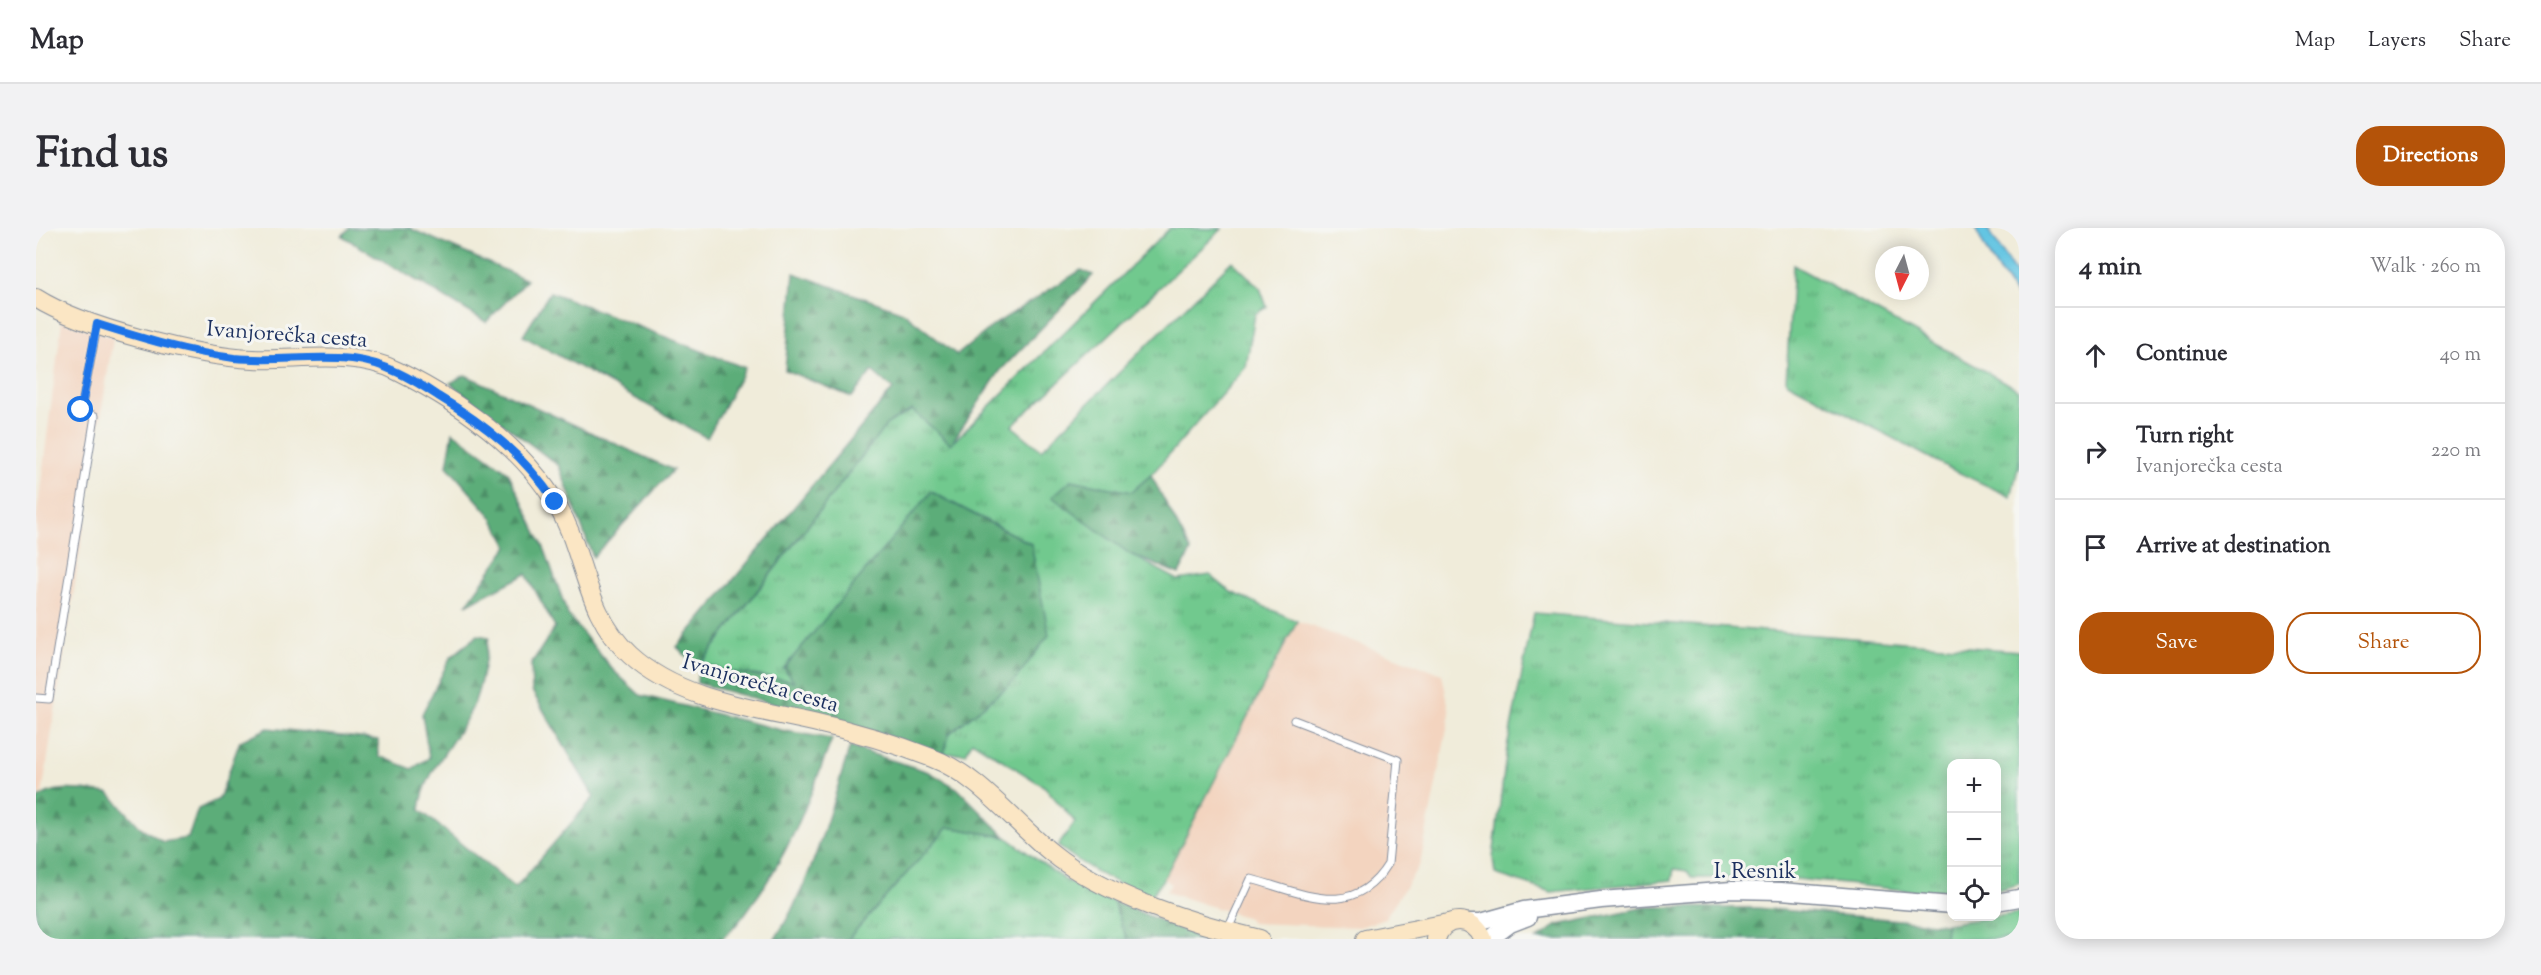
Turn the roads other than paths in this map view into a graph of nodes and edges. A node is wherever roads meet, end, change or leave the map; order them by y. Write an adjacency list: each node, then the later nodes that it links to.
1 (36, 298): 2 (main road, Ivanjorečka cesta)
2 (97, 324): 3 (lane); 11 (main road, Ivanjorečka cesta)
3 (36, 698)
4 (1294, 720): 11 (lane)
5 (2019, 898): 6 (street)
6 (2001, 901)
7 (1947, 905): 8 (street, I. Resnik)
8 (1558, 906): 9 (street, I. Resnik); 16 (street, I. Resnik)
9 (1469, 922): 10 (main road); 15 (main road)
10 (1448, 923): 13 (main road); 14 (main road)
11 (1227, 932): 12 (main road, Ivanjorečka cesta)
12 (1260, 939)
13 (1365, 939)
14 (1436, 939)
15 (1483, 939)
16 (1490, 939)

